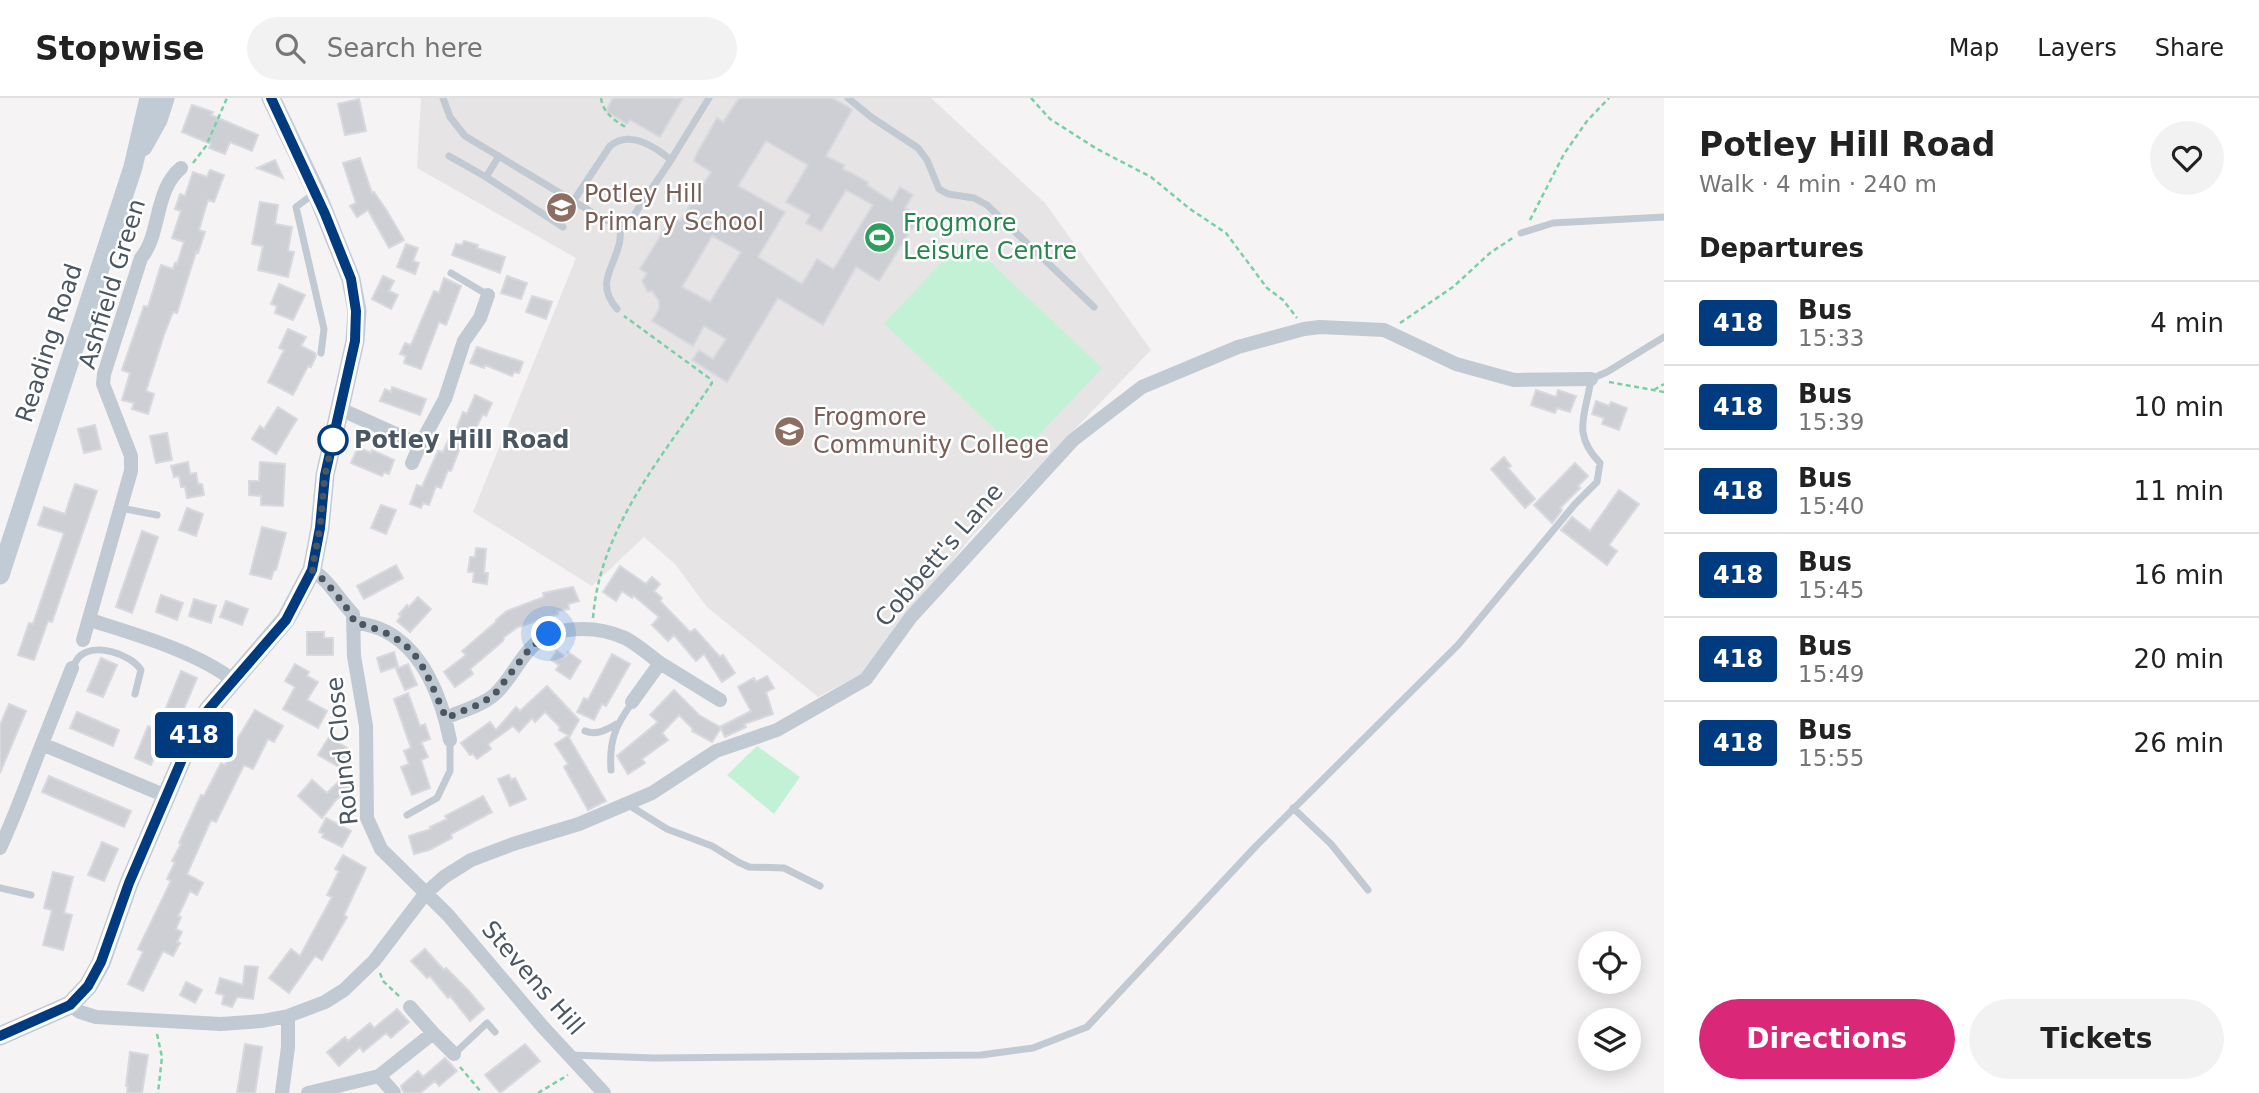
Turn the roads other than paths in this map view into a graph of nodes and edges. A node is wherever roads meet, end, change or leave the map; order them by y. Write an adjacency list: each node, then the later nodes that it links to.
1 (149, 98): 10 (street, Reading Road)
2 (165, 98): 10 (street, Reading Road)
3 (271, 98): 13 (street)
4 (443, 98): 8 (lane)
5 (709, 98): 9 (lane)
6 (848, 98): 21 (lane)
7 (449, 156): 12 (lane)
8 (499, 156): 12 (lane); 14 (lane)
9 (671, 160): 14 (lane); 16 (lane)
10 (133, 166): 32 (street, Reading Road)
11 (181, 168): 29 (street, Ashfield Green)
12 (486, 177): 17 (lane)
13 (316, 192): 24 (lane); 26 (street)
14 (573, 200): 16 (lane)
15 (1664, 217): 18 (lane)
16 (621, 222): 22 (lane)
17 (563, 227)
18 (1521, 233)
19 (451, 274): 20 (lane)
20 (488, 295): 27 (street)
21 (1094, 307)
22 (617, 309)
23 (1664, 337): 25 (lane)
24 (321, 352)
25 (1591, 379): 49 (street, Cobbett's Lane); 50 (lane)
26 (340, 409): 27 (street); 31 (street)
27 (420, 445): 28 (street)
28 (412, 463)
29 (120, 508): 30 (lane); 33 (street, Ashfield Green)
30 (157, 515)
31 (312, 570): 34 (street); 38 (street)
32 (0, 575)
33 (90, 620): 35 (street, Ashfield Green); 38 (street)
34 (354, 622): 42 (street); 57 (street, Round Close)
35 (83, 640)
36 (660, 663): 40 (street); 41 (street); 42 (street)
37 (72, 668): 39 (lane); 46 (street)
38 (234, 681): 48 (street)
39 (135, 694)
40 (720, 700)
41 (632, 702): 43 (lane)
42 (446, 718): 45 (street)
43 (617, 724): 44 (lane); 47 (lane)
44 (585, 731)
45 (450, 740): 51 (lane)
46 (42, 744): 48 (street); 52 (street)
47 (611, 770)
48 (166, 796): 58 (street)
49 (627, 804): 53 (lane); 57 (street, Cobbett's Lane)
50 (1293, 808): 55 (lane); 65 (lane)
51 (407, 815)
52 (0, 848)
53 (820, 886)
54 (0, 888): 56 (lane)
55 (1368, 890)
56 (31, 894)
57 (425, 894): 60 (street); 65 (street, Stevens Hill)
58 (70, 1005): 60 (street); 63 (street)
59 (410, 1007): 62 (street)
60 (288, 1016): 67 (street)
61 (495, 1032): 64 (lane)
62 (433, 1033): 64 (street); 66 (street)
63 (0, 1037)
64 (454, 1054)
65 (570, 1055): 70 (street, Stevens Hill)
66 (379, 1076): 68 (street); 69 (street)
67 (282, 1093)
68 (308, 1093)
69 (394, 1093)
70 (604, 1093)

